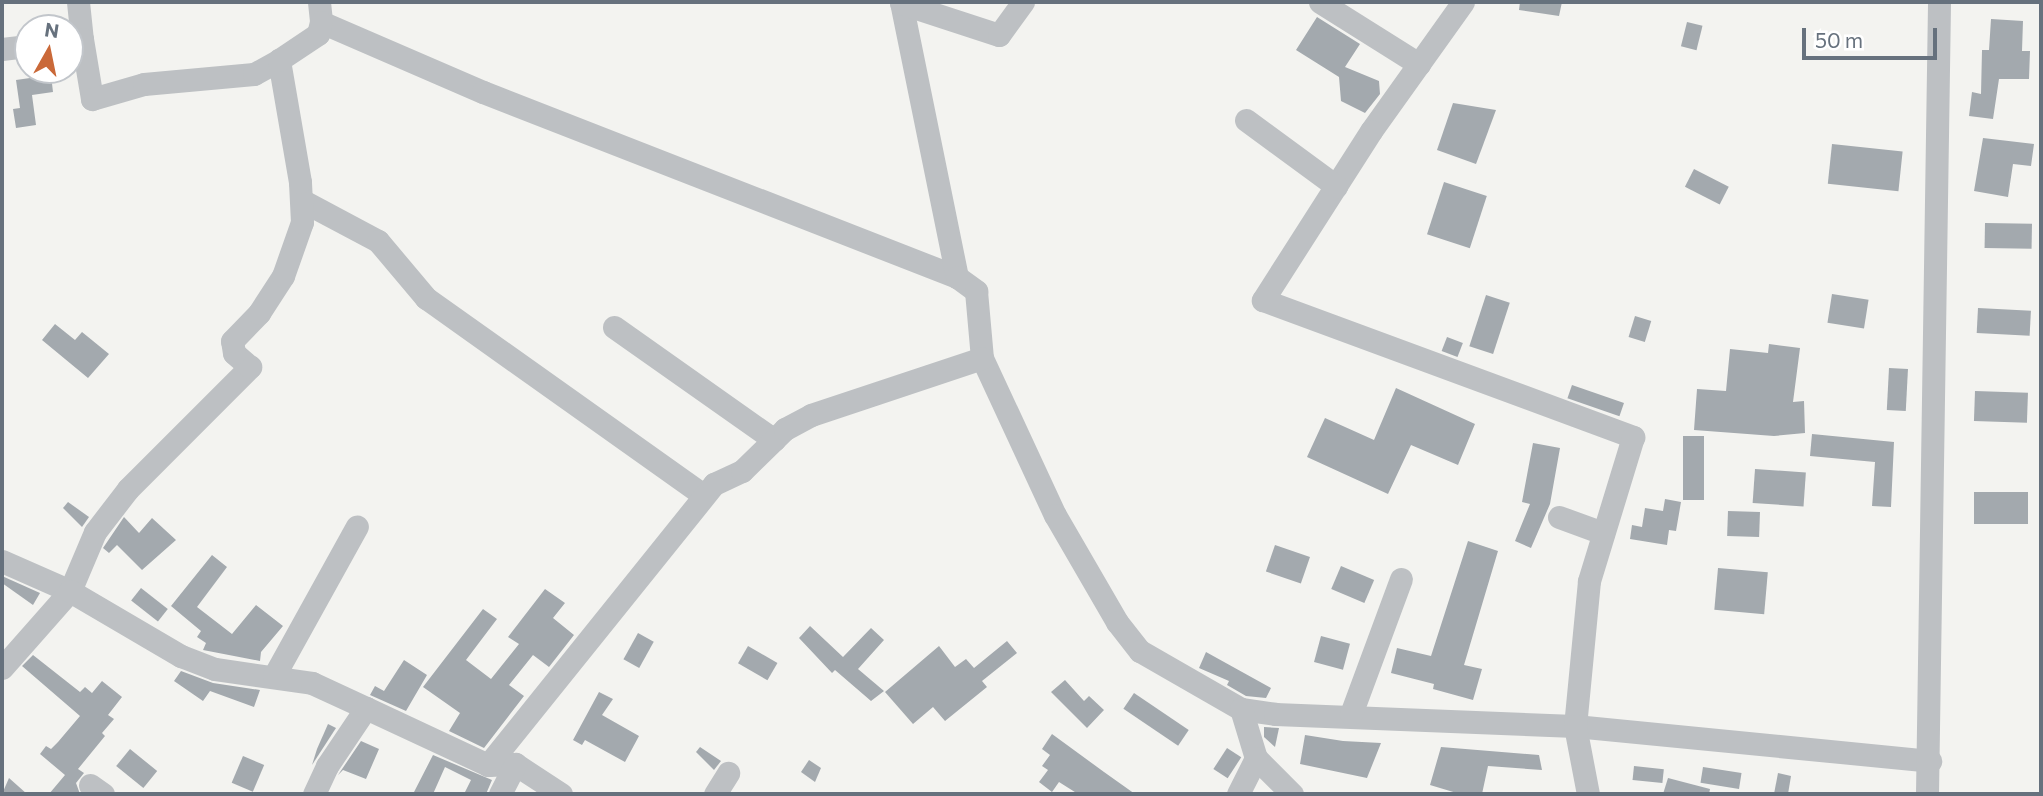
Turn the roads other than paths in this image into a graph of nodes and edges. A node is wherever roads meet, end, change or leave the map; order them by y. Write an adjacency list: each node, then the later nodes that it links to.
1 (901, 2): 2 (street); 13 (street)
2 (1023, 2)
3 (1321, 2): 8 (street)
4 (1463, 2): 8 (street)
5 (1939, 2): 31 (street)
6 (320, 12): 7 (street); 13 (street)
7 (279, 60): 9 (street); 12 (street)
8 (1419, 64): 11 (street)
9 (84, 70)
10 (1246, 120): 11 (street)
11 (1336, 186): 20 (street)
12 (301, 200): 17 (street); 23 (street)
13 (957, 277): 15 (street)
14 (614, 327): 16 (street)
15 (982, 358): 16 (street); 27 (street)
16 (774, 440): 17 (street)
17 (703, 495): 33 (street)
18 (1559, 517): 20 (street)
19 (357, 526): 25 (street)
20 (1604, 533): 29 (street)
21 (2, 561): 23 (street)
22 (1401, 579): 28 (street)
23 (70, 591): 24 (street); 25 (street)
24 (2, 668)
25 (274, 676): 26 (street)
26 (366, 708): 33 (street); 35 (street)
27 (1241, 709): 28 (street); 30 (street)
28 (1351, 714): 29 (street)
29 (1576, 726): 31 (street); 41 (street)
30 (1256, 758): 39 (street); 40 (street)
31 (1930, 761): 42 (street)
32 (515, 764): 33 (street); 36 (street); 37 (street)
33 (488, 765)
34 (728, 773): 38 (street)
35 (314, 794)
36 (500, 794)
37 (561, 794)
38 (715, 794)
39 (1238, 794)
40 (1292, 794)
41 (1588, 794)
42 (1927, 794)

